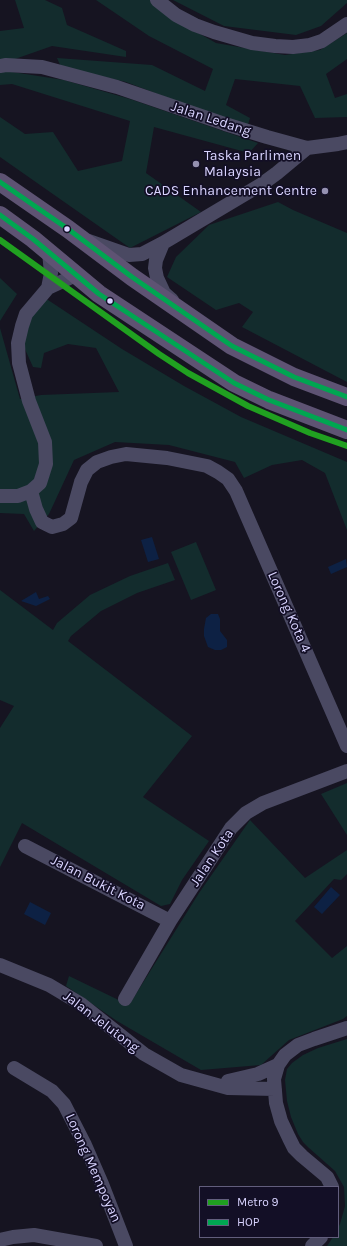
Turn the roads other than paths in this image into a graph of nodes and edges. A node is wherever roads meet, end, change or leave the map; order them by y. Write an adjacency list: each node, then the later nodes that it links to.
1 (157, 0): 2 (street)
2 (347, 24)
3 (0, 66): 5 (street, Jalan Ledang)
4 (347, 142): 5 (street, Jalan Ledang)
5 (306, 148): 9 (street)
6 (0, 182): 8 (main road)
7 (0, 215): 10 (main road)
8 (68, 229): 9 (street); 13 (main road)
9 (163, 243): 13 (street)
10 (49, 252): 11 (main road); 12 (street)
11 (76, 275): 12 (street); 15 (main road)
12 (48, 288): 16 (street)
13 (194, 320): 14 (main road)
14 (347, 398)
15 (347, 430)
16 (31, 491): 17 (street); 18 (street, Lorong Kota 4)
17 (0, 496)
18 (347, 746)
19 (347, 771): 21 (street, Jalan Kota)
20 (25, 846): 21 (street, Jalan Bukit Kota)
21 (170, 921): 23 (street, Jalan Kota)
22 (0, 965): 27 (street, Jalan Jelutong)
23 (125, 999)
24 (347, 1028): 25 (street)
25 (278, 1065): 28 (street); 29 (street)
26 (14, 1068): 34 (street, Lorong Mempoyan)
27 (202, 1081): 28 (street, Jalan Jelutong); 29 (street, Jalan Jelutong)
28 (228, 1081): 29 (street, Jalan Jelutong)
29 (275, 1084): 30 (street)
30 (332, 1186)
31 (320, 1238): 35 (street)
32 (0, 1240): 33 (street)
33 (96, 1246)
34 (126, 1246)
35 (312, 1246)

